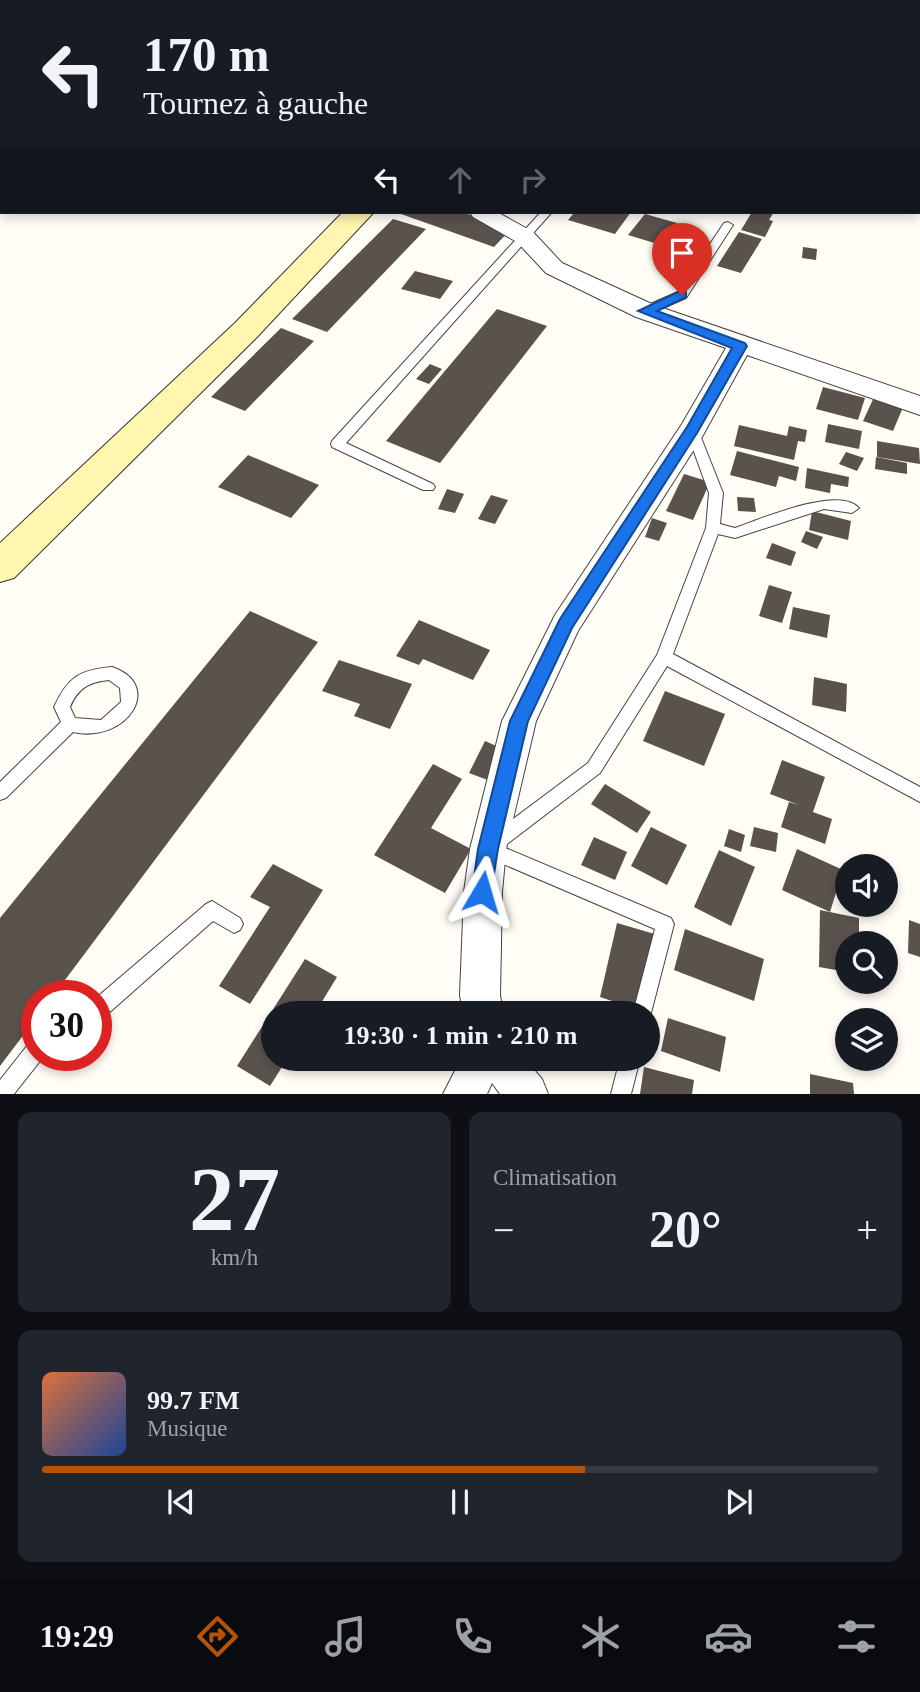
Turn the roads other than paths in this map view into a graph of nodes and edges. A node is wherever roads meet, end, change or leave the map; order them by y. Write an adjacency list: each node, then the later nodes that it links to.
1 (357, 214): 13 (main road)
2 (485, 214): 5 (street)
3 (545, 214): 5 (lane)
4 (728, 225): 6 (lane)
5 (525, 237): 6 (street); 10 (lane)
6 (645, 311): 7 (street)
7 (740, 346): 8 (street); 9 (street)
8 (920, 406)
9 (692, 430): 12 (lane); 18 (street)
10 (428, 487)
11 (852, 508): 12 (lane)
12 (713, 528): 14 (lane)
13 (0, 568)
14 (664, 657): 17 (lane); 18 (lane)
15 (70, 724): 16 (lane)
16 (0, 793)
17 (920, 795)
18 (488, 849): 21 (street); 22 (lane)
19 (234, 924): 20 (lane)
20 (112, 997)
21 (481, 1001)
22 (645, 1001)
23 (21, 1069): 27 (lane)
24 (476, 1071): 28 (street)
25 (509, 1071): 29 (street)
26 (627, 1071): 30 (lane)
27 (1, 1094)
28 (464, 1094)
29 (527, 1094)
30 (621, 1094)

